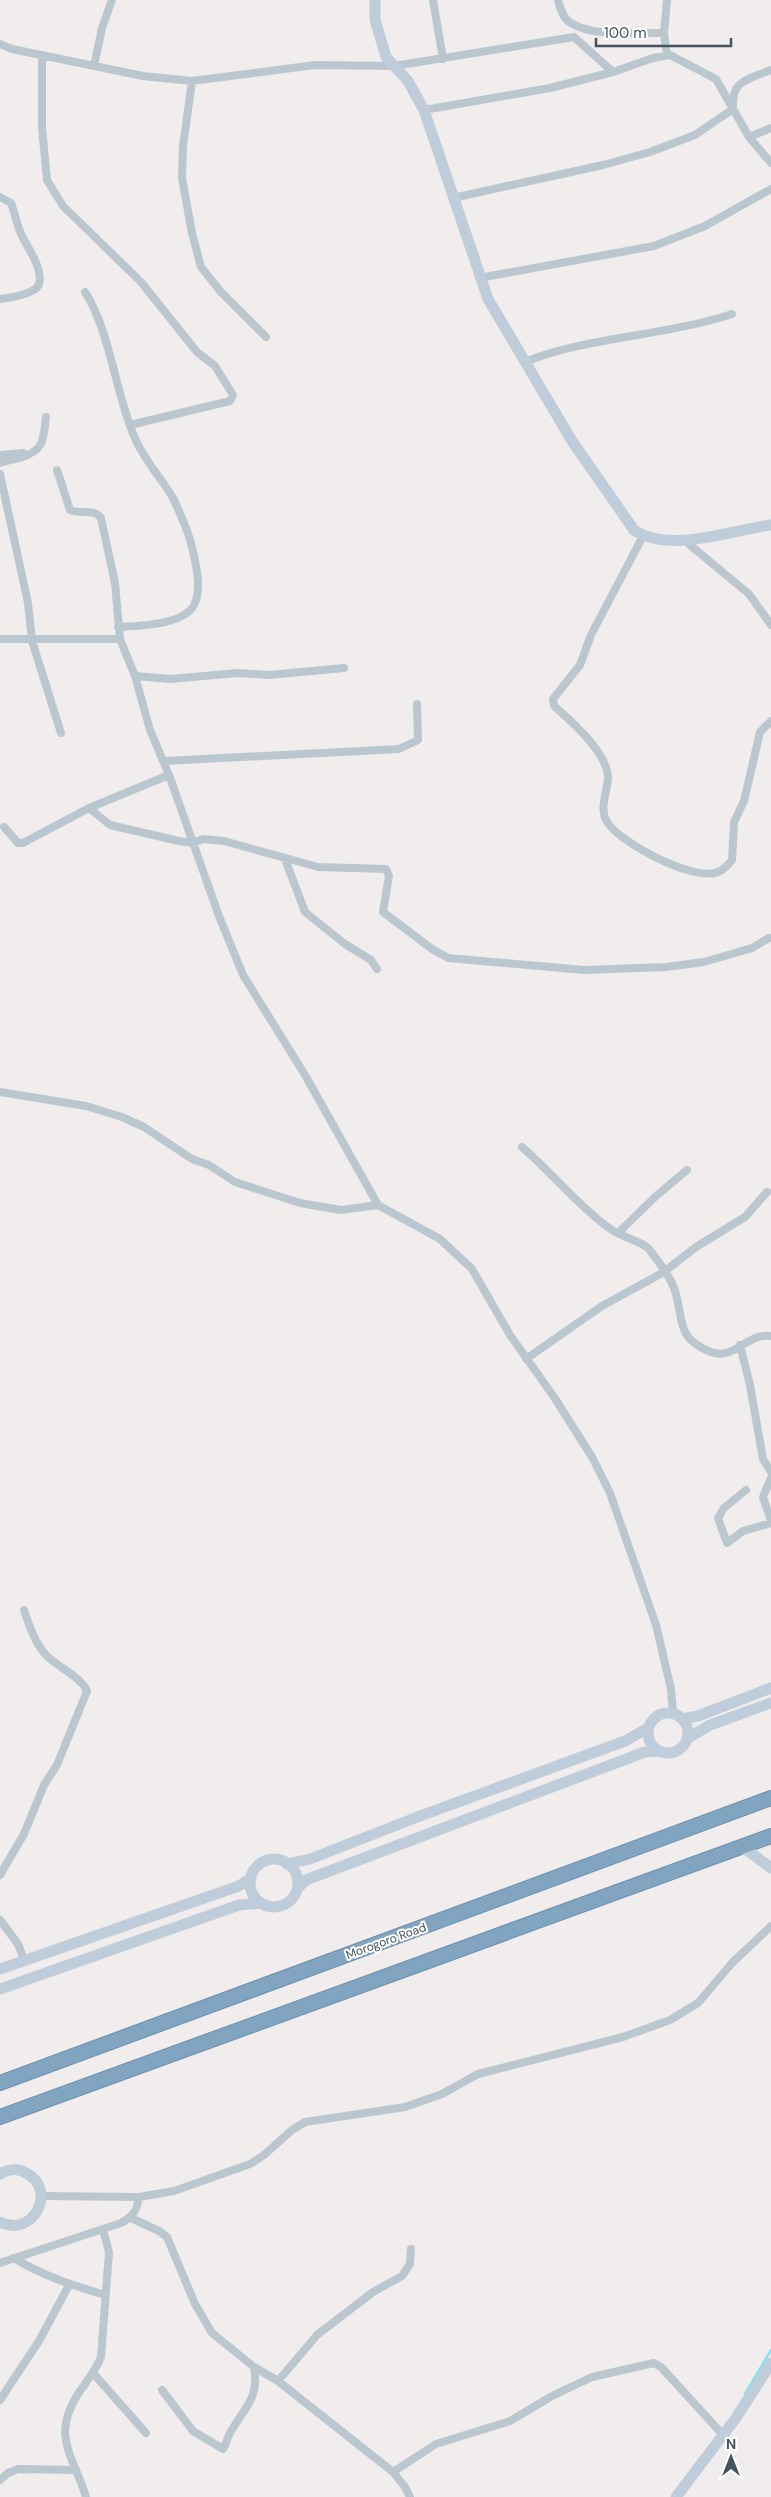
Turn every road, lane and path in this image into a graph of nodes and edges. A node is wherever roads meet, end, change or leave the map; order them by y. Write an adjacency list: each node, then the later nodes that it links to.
1 (112, 0): 11 (street)
2 (375, 0): 12 (street)
3 (433, 0): 10 (street)
4 (558, 0): 6 (street)
5 (667, 0): 6 (street)
6 (664, 33): 9 (street)
7 (0, 44): 8 (street)
8 (42, 55): 11 (street); 31 (street)
9 (667, 55): 14 (street); 17 (street)
10 (443, 59): 12 (street); 14 (street)
11 (94, 66): 15 (street)
12 (394, 66): 15 (street); 16 (street)
13 (771, 70): 17 (street)
14 (613, 72): 16 (street)
15 (192, 81): 28 (street)
16 (424, 110): 23 (street)
17 (733, 110): 19 (street); 23 (street)
18 (771, 128): 19 (street)
19 (749, 137): 20 (street)
20 (771, 162)
21 (771, 189): 24 (street)
22 (0, 197): 26 (street)
23 (453, 198): 24 (street)
24 (479, 278): 29 (street)
25 (85, 292): 31 (street)
26 (0, 299)
27 (732, 314): 29 (street)
28 (266, 337)
29 (527, 361): 38 (street)
30 (46, 417): 32 (street)
31 (130, 425): 41 (street)
32 (32, 453): 33 (street); 34 (street)
33 (0, 455)
34 (0, 463)
35 (57, 470): 41 (street)
36 (0, 474): 44 (street)
37 (771, 525): 39 (street)
38 (643, 536): 39 (street); 48 (street)
39 (685, 541): 40 (street)
40 (771, 625)
41 (118, 627): 43 (street)
42 (0, 639): 44 (street)
43 (120, 639): 44 (street); 46 (street)
44 (32, 641): 49 (street)
45 (344, 668): 46 (street)
46 (135, 676): 50 (street)
47 (417, 704): 50 (street)
48 (771, 721)
49 (61, 733)
50 (164, 761): 51 (street)
51 (169, 775): 52 (street); 54 (street)
52 (89, 808): 53 (street); 54 (street)
53 (4, 828)
54 (193, 843): 55 (street); 62 (street)
55 (285, 859): 56 (street); 57 (street)
56 (769, 938)
57 (378, 969)
58 (0, 1092): 62 (street)
59 (522, 1147): 63 (street)
60 (688, 1170): 63 (street)
61 (767, 1192): 64 (street)
62 (378, 1205): 67 (street)
63 (618, 1233): 64 (street)
64 (664, 1272): 66 (street); 67 (street)
65 (771, 1336): 66 (street)
66 (740, 1345): 68 (street)
67 (526, 1359): 75 (street)
68 (771, 1472)
69 (771, 1478): 71 (street)
70 (746, 1490): 71 (street)
71 (771, 1522)
72 (24, 1610): 84 (street)
73 (771, 1688): 75 (street)
74 (771, 1703): 77 (street)
75 (677, 1716): 76 (street); 77 (street)
76 (648, 1728): 78 (street); 82 (street)
77 (688, 1738): 78 (street)
78 (658, 1751): 86 (street)
79 (771, 1798): 93 (highway, Morogoro Road)
80 (771, 1836): 81 (highway)
81 (739, 1848): 83 (street); 94 (highway)
82 (287, 1864): 85 (street); 86 (street)
83 (771, 1868)
84 (0, 1875)
85 (251, 1878): 87 (street); 90 (street)
86 (297, 1889): 87 (street)
87 (261, 1903): 92 (street)
88 (0, 1920): 90 (street)
89 (771, 1926): 97 (street)
90 (24, 1962): 91 (street)
91 (0, 1969)
92 (0, 1989)
93 (0, 2083)
94 (0, 2118)
95 (1, 2170): 96 (street)
96 (42, 2196): 97 (street); 99 (street)
97 (139, 2197): 98 (street)
98 (131, 2218): 100 (street); 107 (street)
99 (0, 2222)
100 (103, 2230): 102 (street); 105 (street)
101 (411, 2249): 109 (street)
102 (14, 2258): 103 (street); 104 (street)
103 (0, 2263)
104 (69, 2285): 105 (street); 111 (street)
105 (105, 2295): 108 (street)
106 (771, 2363): 113 (street)
107 (254, 2367): 109 (street); 110 (street)
108 (94, 2373): 112 (street); 114 (street)
109 (278, 2381): 115 (street)
110 (162, 2390)
111 (0, 2400)
112 (146, 2433)
113 (723, 2435): 115 (street); 119 (street)
114 (76, 2470): 116 (street); 117 (street)
115 (393, 2472): 118 (street)
116 (0, 2480)
117 (86, 2497)
118 (410, 2497)
119 (676, 2497)

